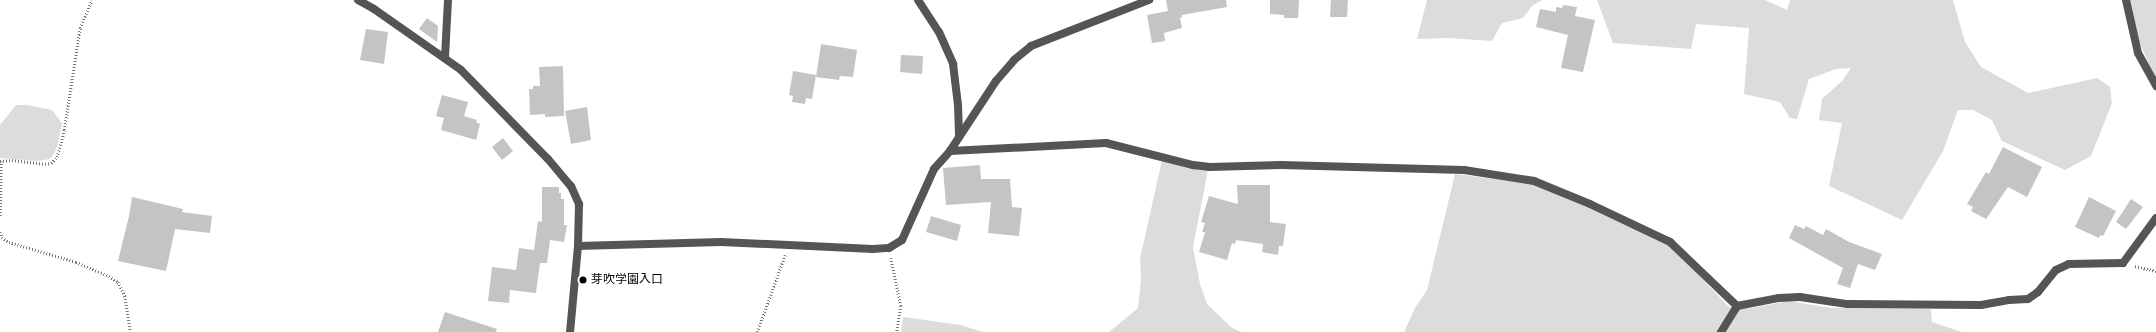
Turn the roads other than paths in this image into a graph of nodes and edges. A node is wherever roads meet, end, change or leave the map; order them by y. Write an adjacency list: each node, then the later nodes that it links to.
1 (358, 0): 6 (street)
2 (448, 0): 6 (street)
3 (918, 0): 8 (street)
4 (1149, 0): 8 (street)
5 (2126, 0): 7 (street)
6 (445, 57): 11 (street)
7 (2156, 86)
8 (959, 137): 9 (street)
9 (950, 151): 11 (street); 12 (street)
10 (2156, 218): 12 (street)
11 (578, 246): 13 (street)
12 (1737, 306): 14 (street)
13 (570, 332)
14 (1721, 332)

